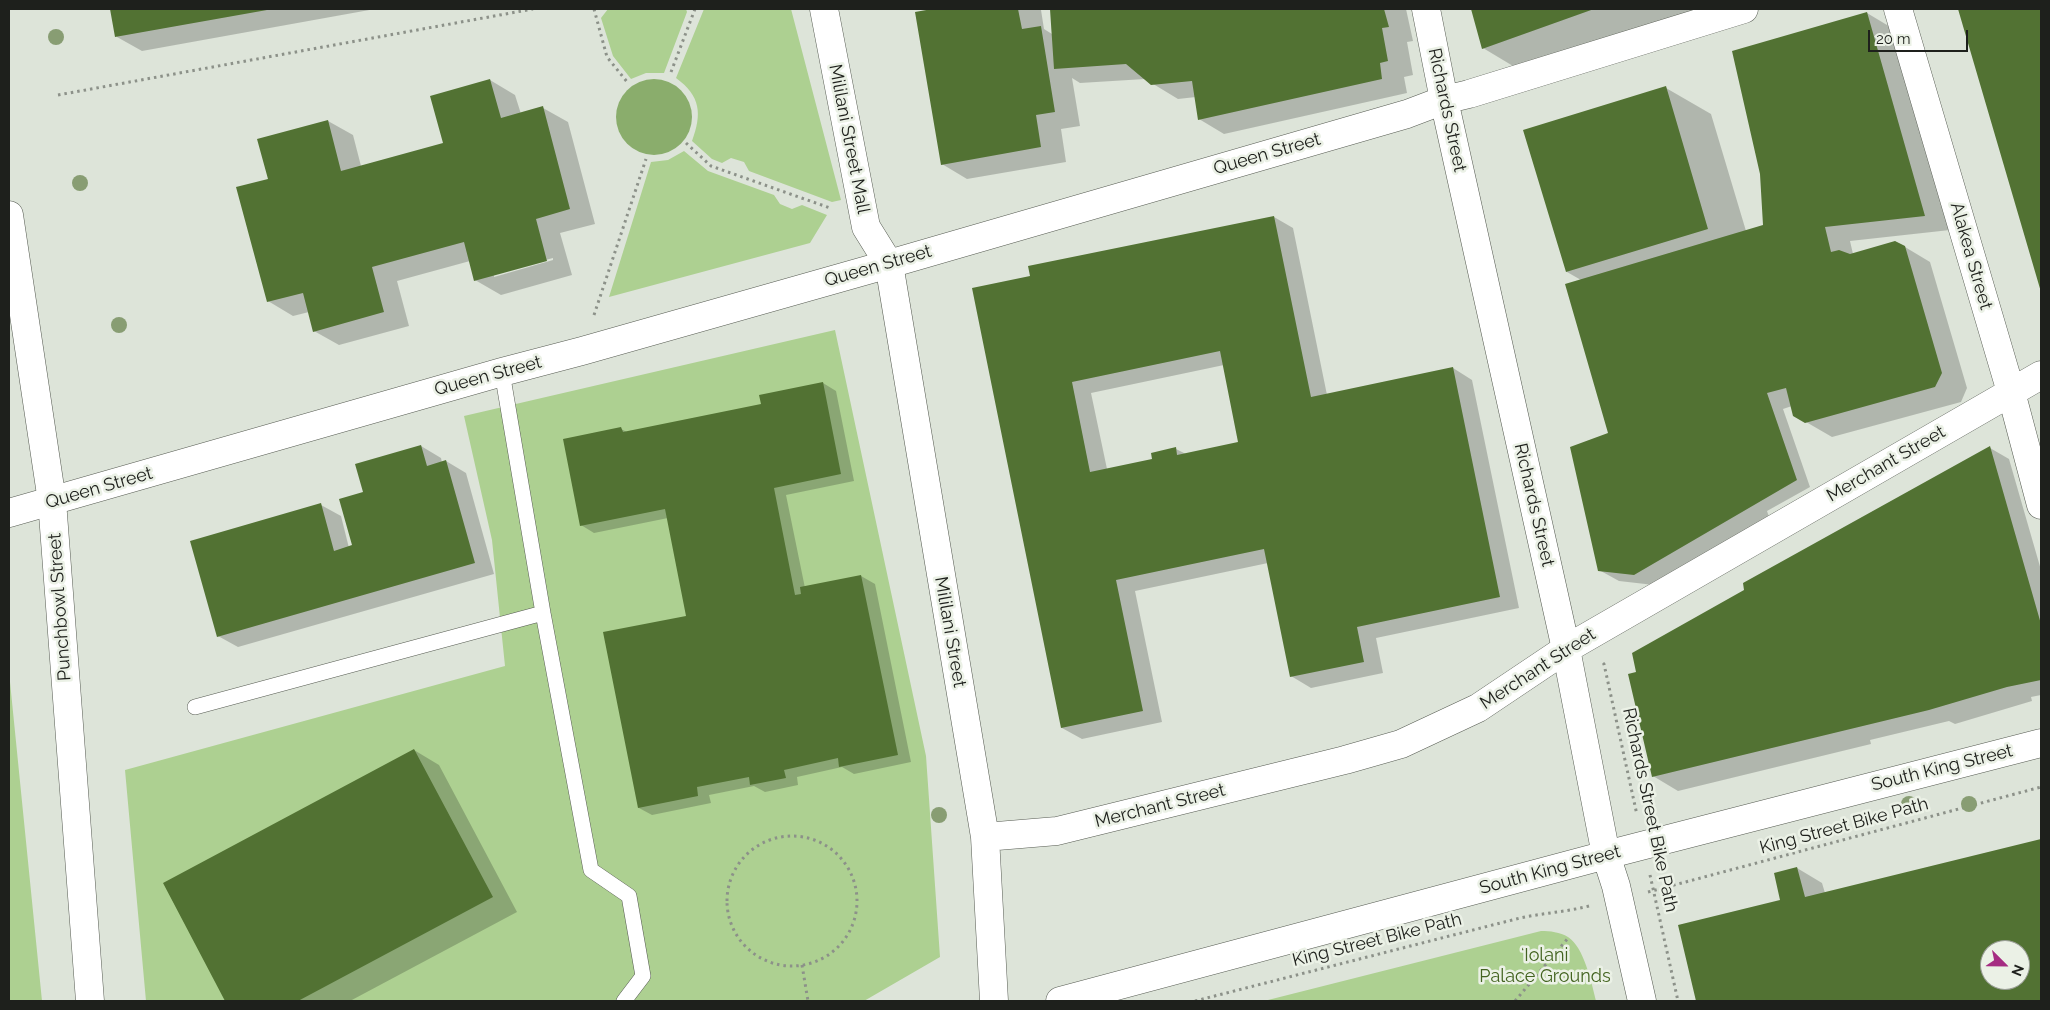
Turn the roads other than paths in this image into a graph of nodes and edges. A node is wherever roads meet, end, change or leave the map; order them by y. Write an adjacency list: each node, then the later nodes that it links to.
1 (824, 9): 7 (main road, Mililani Street Mall)
2 (1426, 9): 5 (main road, Richards Street)
3 (1744, 9): 5 (main road, Queen Street)
4 (1898, 9): 10 (main road, Alakea Street)
5 (1444, 100): 7 (main road, Queen Street); 15 (main road, Richards Street)
6 (9, 215): 11 (main road, Punchbowl Street)
7 (889, 264): 8 (main road, Queen Street); 18 (main road, Mililani Street)
8 (502, 372): 11 (main road, Queen Street); 14 (lane)
9 (2041, 376): 10 (main road, Merchant Street)
10 (2010, 392): 12 (main road, Alakea Street); 15 (main road, Merchant Street)
11 (52, 501): 13 (main road, Queen Street); 20 (main road, Punchbowl Street)
12 (2041, 505)
13 (9, 513)
14 (542, 613): 16 (lane); 21 (lane)
15 (1566, 649): 18 (main road, Merchant Street); 19 (main road, Richards Street)
16 (195, 707)
17 (2041, 743): 19 (main road, South King Street)
18 (985, 837): 22 (main road, Mililani Street)
19 (1606, 855): 23 (main road, South King Street); 24 (main road, Richards Street)
20 (90, 1001)
21 (624, 1001)
22 (994, 1001)
23 (1060, 1001)
24 (1642, 1001)

